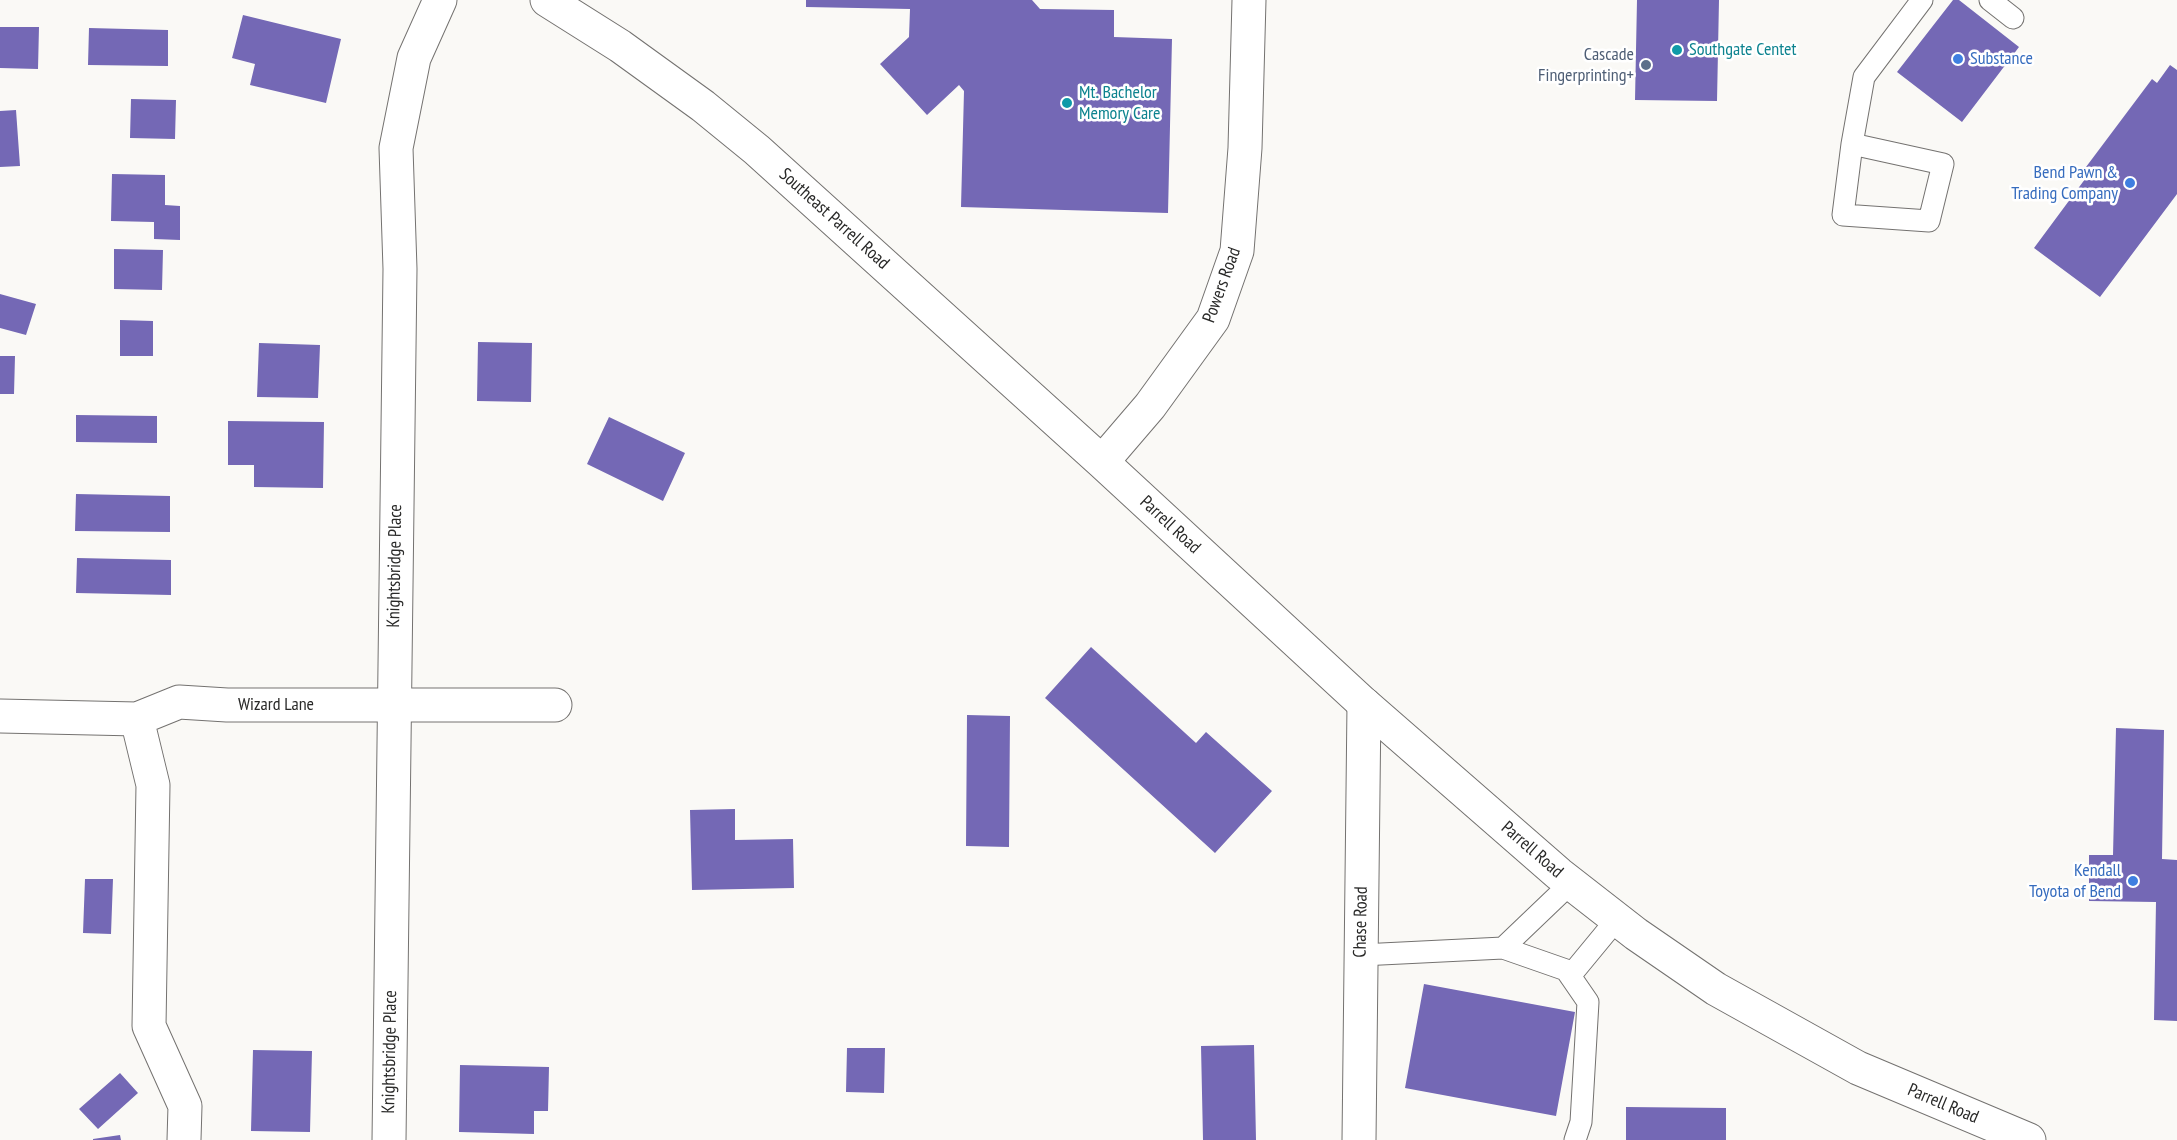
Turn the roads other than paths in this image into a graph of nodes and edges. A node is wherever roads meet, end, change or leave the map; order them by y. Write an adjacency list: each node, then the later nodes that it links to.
1 (440, 0): 10 (street, Knightsbridge Place)
2 (547, 0): 8 (street, Southeast Parrell Road)
3 (1249, 0): 8 (street, Powers Road)
4 (1922, 0): 7 (lane)
5 (1990, 0): 6 (lane)
6 (2013, 18)
7 (1852, 144): 7 (lane)
8 (1102, 462): 9 (street, Parrell Road)
9 (1364, 704): 14 (street, Parrell Road); 17 (street, Chase Road)
10 (393, 705): 11 (street, Wizard Lane); 13 (street, Wizard Lane); 20 (street, Knightsbridge Place)
11 (555, 705)
12 (0, 716): 13 (street, Wizard Lane)
13 (137, 719): 19 (street)
14 (1571, 883): 15 (street, Parrell Road); 16 (lane)
15 (1617, 919): 18 (lane); 23 (street, Parrell Road)
16 (1503, 948): 17 (lane); 18 (lane)
17 (1361, 955): 21 (street, Chase Road)
18 (1570, 976): 22 (lane)
19 (184, 1140)
20 (388, 1140)
21 (1359, 1140)
22 (1575, 1140)
23 (2029, 1140)

